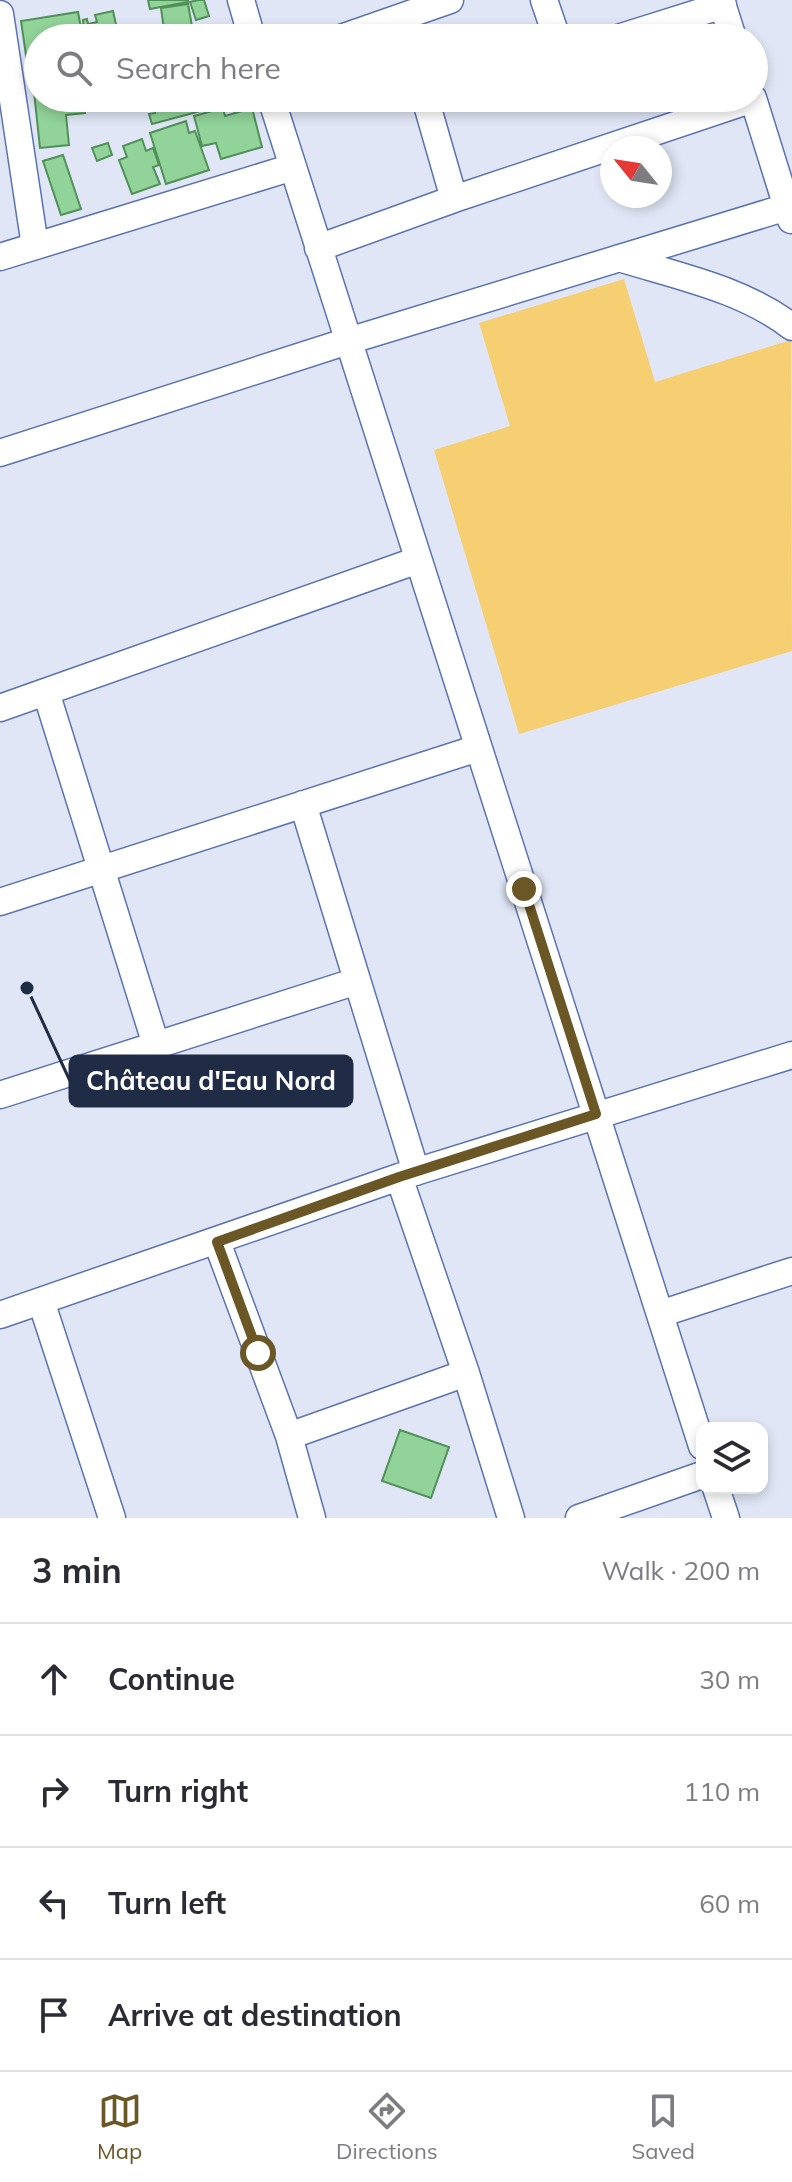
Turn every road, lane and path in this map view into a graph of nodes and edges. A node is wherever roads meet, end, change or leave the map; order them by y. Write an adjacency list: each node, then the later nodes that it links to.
1 (241, 0): 6 (street)
2 (450, 0): 7 (street)
3 (544, 0): 8 (street)
4 (722, 2): 9 (street); 10 (street)
5 (0, 14): 18 (street)
6 (248, 24)
7 (407, 24)
8 (552, 24)
9 (658, 24)
10 (729, 24)
11 (275, 112): 15 (street)
12 (430, 112): 16 (street)
13 (714, 112): 16 (street)
14 (757, 112): 17 (street)
15 (293, 167): 18 (street); 19 (street)
16 (454, 199): 19 (street)
17 (788, 202): 21 (street)
18 (35, 246): 20 (street)
19 (318, 248): 23 (street)
20 (0, 257)
21 (619, 258): 22 (street); 23 (street)
22 (792, 327)
23 (348, 341): 24 (street); 25 (street)
24 (0, 453)
25 (418, 560): 26 (street); 28 (street)
26 (46, 692): 27 (street); 30 (street)
27 (0, 708)
28 (478, 748): 29 (street); 36 (street)
29 (303, 804): 30 (street); 32 (street)
30 (102, 869): 31 (street); 33 (street)
31 (0, 902)
32 (357, 981): 33 (street); 37 (street)
33 (156, 1045): 35 (street)
34 (792, 1055): 36 (street)
35 (0, 1095)
36 (596, 1114): 37 (street); 41 (street)
37 (407, 1174): 38 (street); 43 (street)
38 (217, 1242): 40 (street); 45 (street)
39 (792, 1271): 41 (street)
40 (41, 1301): 42 (street); 48 (street)
41 (660, 1314): 44 (street)
42 (0, 1315)
43 (466, 1373): 45 (street); 50 (street)
44 (696, 1427)
45 (289, 1436): 49 (street)
46 (696, 1477): 51 (street)
47 (718, 1494): 52 (street)
48 (112, 1518)
49 (312, 1518)
50 (511, 1518)
51 (579, 1518)
52 (726, 1518)

